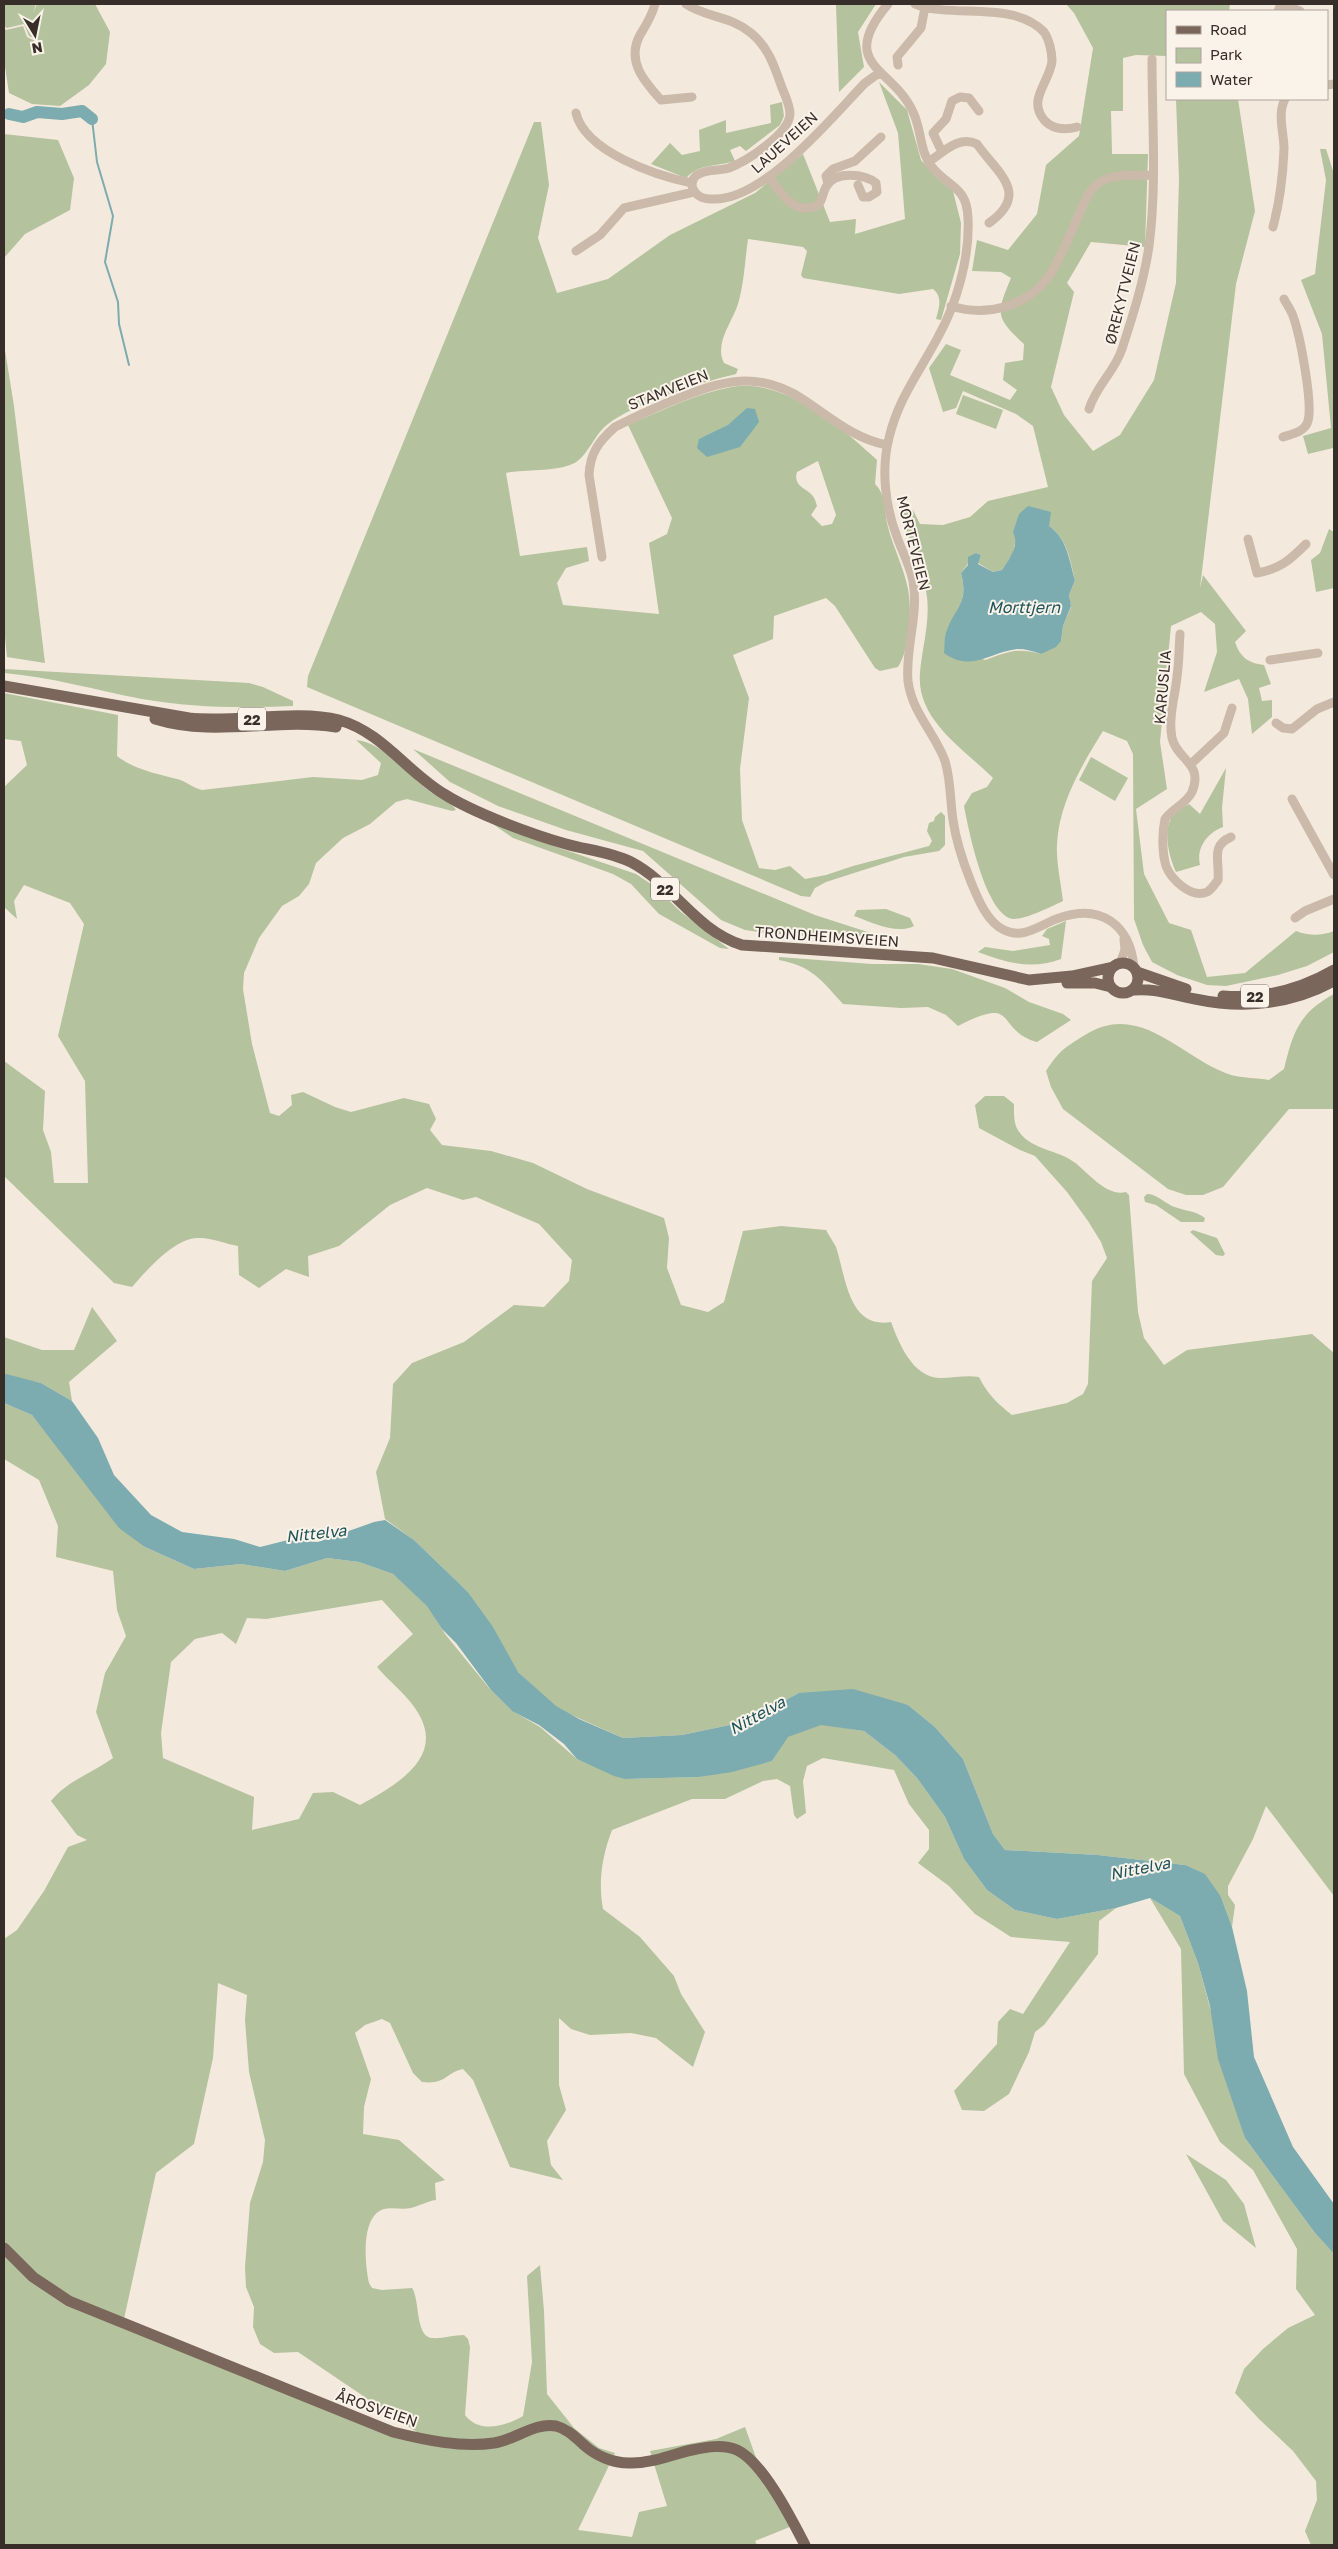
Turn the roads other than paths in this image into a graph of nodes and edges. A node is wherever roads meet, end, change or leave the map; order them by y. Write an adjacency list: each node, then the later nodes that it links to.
1 (655, 4): 11 (street)
2 (686, 4): 23 (street, LAUEVEIEN)
3 (888, 4): 10 (street, MORTEVEIEN)
4 (915, 4): 6 (street)
5 (1281, 4): 7 (street)
6 (925, 7): 9 (street); 15 (street)
7 (1297, 10)
8 (1152, 59): 19 (street, ØREKYTVEIEN)
9 (898, 64)
10 (879, 73): 18 (street, MORTEVEIEN); 20 (street, LAUEVEIEN)
11 (692, 97)
12 (1285, 100): 25 (street)
13 (979, 111): 17 (street)
14 (576, 113): 23 (street)
15 (1077, 127)
16 (881, 137): 21 (street)
17 (942, 152): 18 (street); 24 (street)
18 (928, 162): 28 (street, MORTEVEIEN)
19 (1152, 175): 28 (street); 29 (street, ØREKYTVEIEN)
20 (770, 177): 21 (street); 23 (street, LAUEVEIEN)
21 (828, 184): 22 (street)
22 (858, 184)
23 (693, 188): 26 (street)
24 (989, 223)
25 (1273, 227)
26 (576, 251)
27 (1284, 299): 30 (street)
28 (951, 306): 31 (street, MORTEVEIEN)
29 (1089, 409)
30 (1283, 437)
31 (887, 445): 34 (street, STAMVEIEN); 48 (street, MORTEVEIEN)
32 (1248, 539): 33 (street)
33 (1306, 544)
34 (602, 557)
35 (1180, 634): 42 (street, KARUSLIA)
36 (1318, 653): 37 (street)
37 (1270, 660)
38 (4, 686): 50 (main road, TRONDHEIMSVEIEN / 22)
39 (1334, 702): 41 (street)
40 (1232, 708): 42 (street)
41 (1276, 723)
42 (1192, 763): 44 (street)
43 (1292, 799): 45 (street)
44 (1231, 837)
45 (1334, 875)
46 (1334, 899): 47 (street)
47 (1294, 918)
48 (1124, 936): 49 (street); 51 (street, MORTEVEIEN)
49 (1117, 965): 50 (main road, TRONDHEIMSVEIEN / 22); 51 (main road, 22); 54 (main road)
50 (981, 970): 54 (main road, TRONDHEIMSVEIEN / 22)
51 (1136, 970): 52 (main road, 22); 55 (main road)
52 (1334, 970)
53 (1334, 982): 55 (main road, 22)
54 (1111, 988): 55 (main road, 22)
55 (1134, 990)
56 (4, 2248): 57 (main road, ÅROSVEIEN)
57 (805, 2545)

